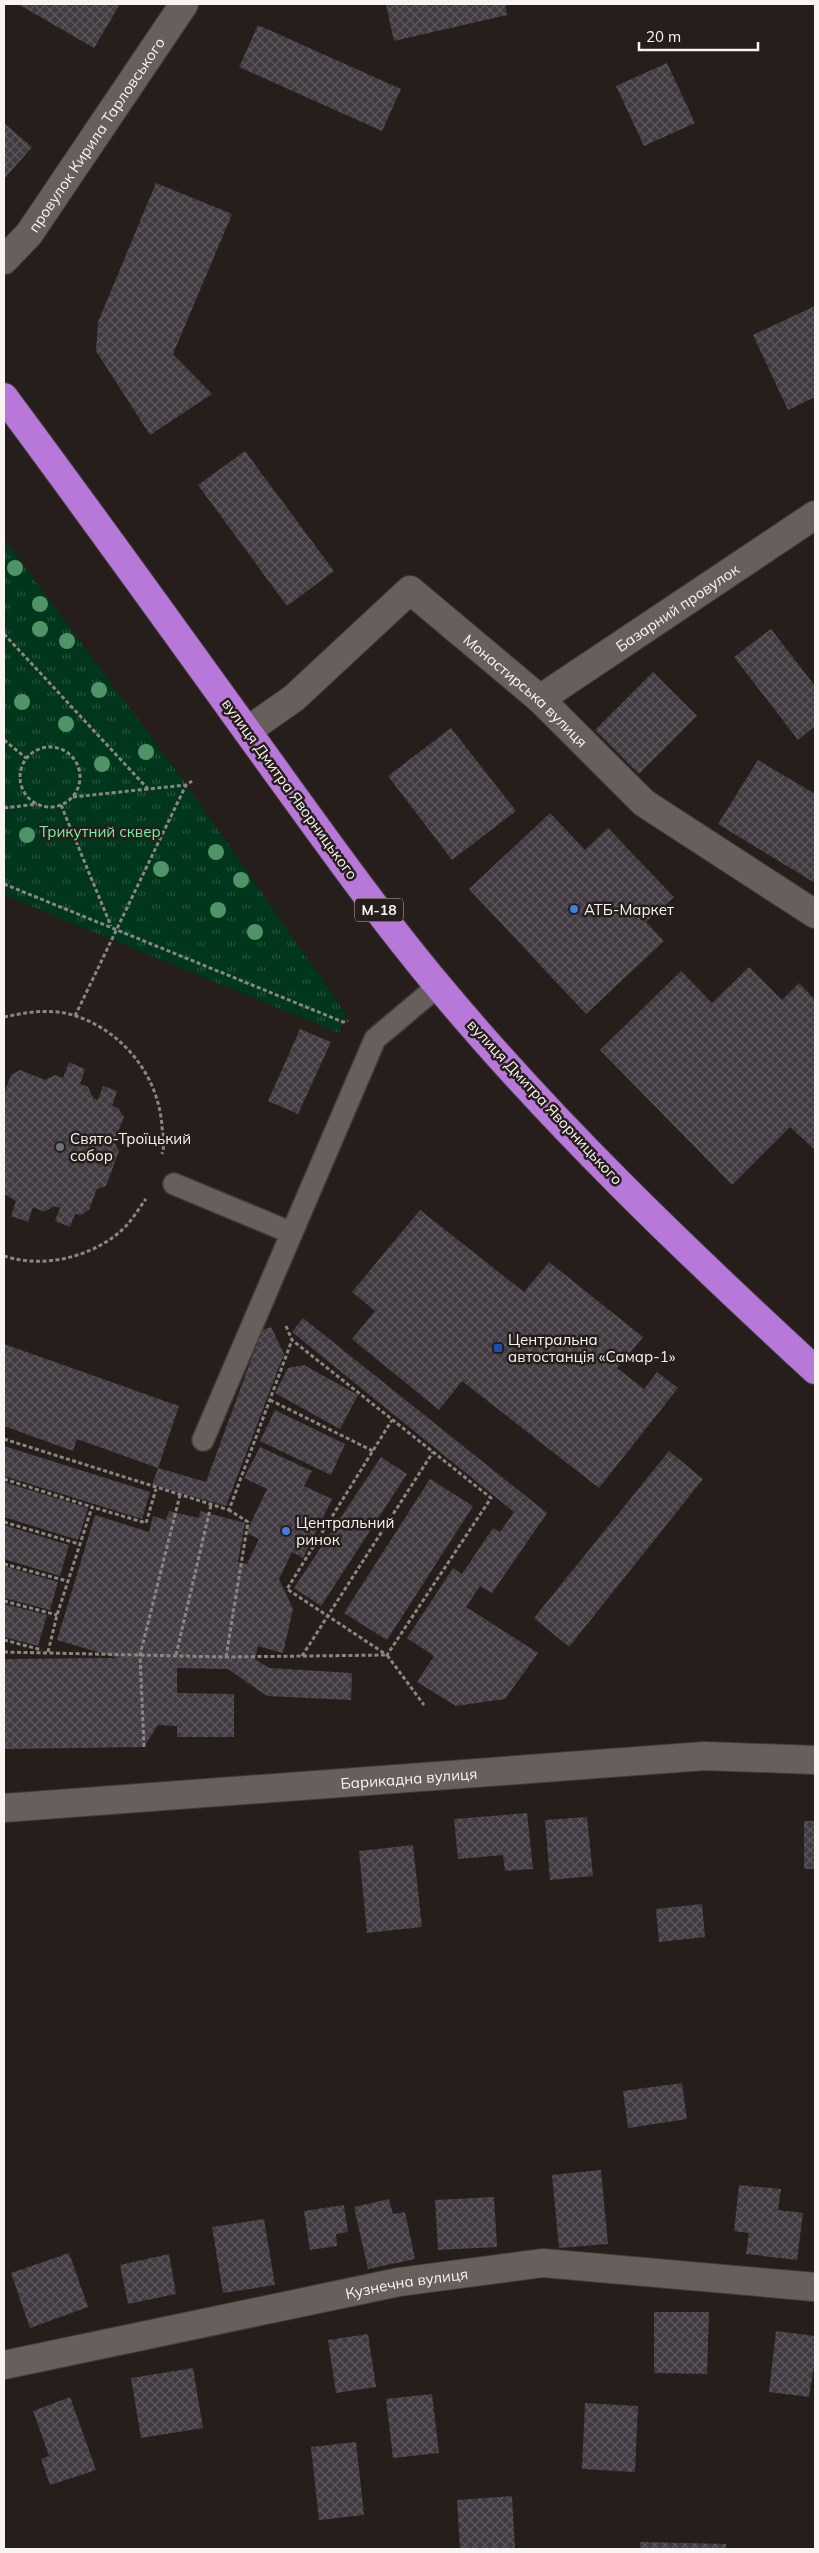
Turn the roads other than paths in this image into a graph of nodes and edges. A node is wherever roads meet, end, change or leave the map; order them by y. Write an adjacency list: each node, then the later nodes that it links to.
1 (184, 4): 2 (street, провулок Кирила Тарловського)
2 (4, 260)
3 (4, 397): 6 (highway, вулиця Дмитра Яворницького / М-18)
4 (815, 515): 5 (street, Базарний провулок)
5 (540, 699): 6 (street, Монастирська вулиця); 7 (street, Монастирська вулиця)
6 (247, 731): 8 (highway, вулиця Дмитра Яворницького / М-18)
7 (815, 914)
8 (438, 986): 10 (lane); 11 (highway, вулиця Дмитра Яворницького / М-18)
9 (174, 1184): 10 (lane)
10 (292, 1233): 12 (lane)
11 (815, 1370)
12 (203, 1440)
13 (815, 1760): 14 (street, Барикадна вулиця)
14 (4, 1808)
15 (815, 2287): 16 (street, Кузнечна вулиця)
16 (4, 2366)

